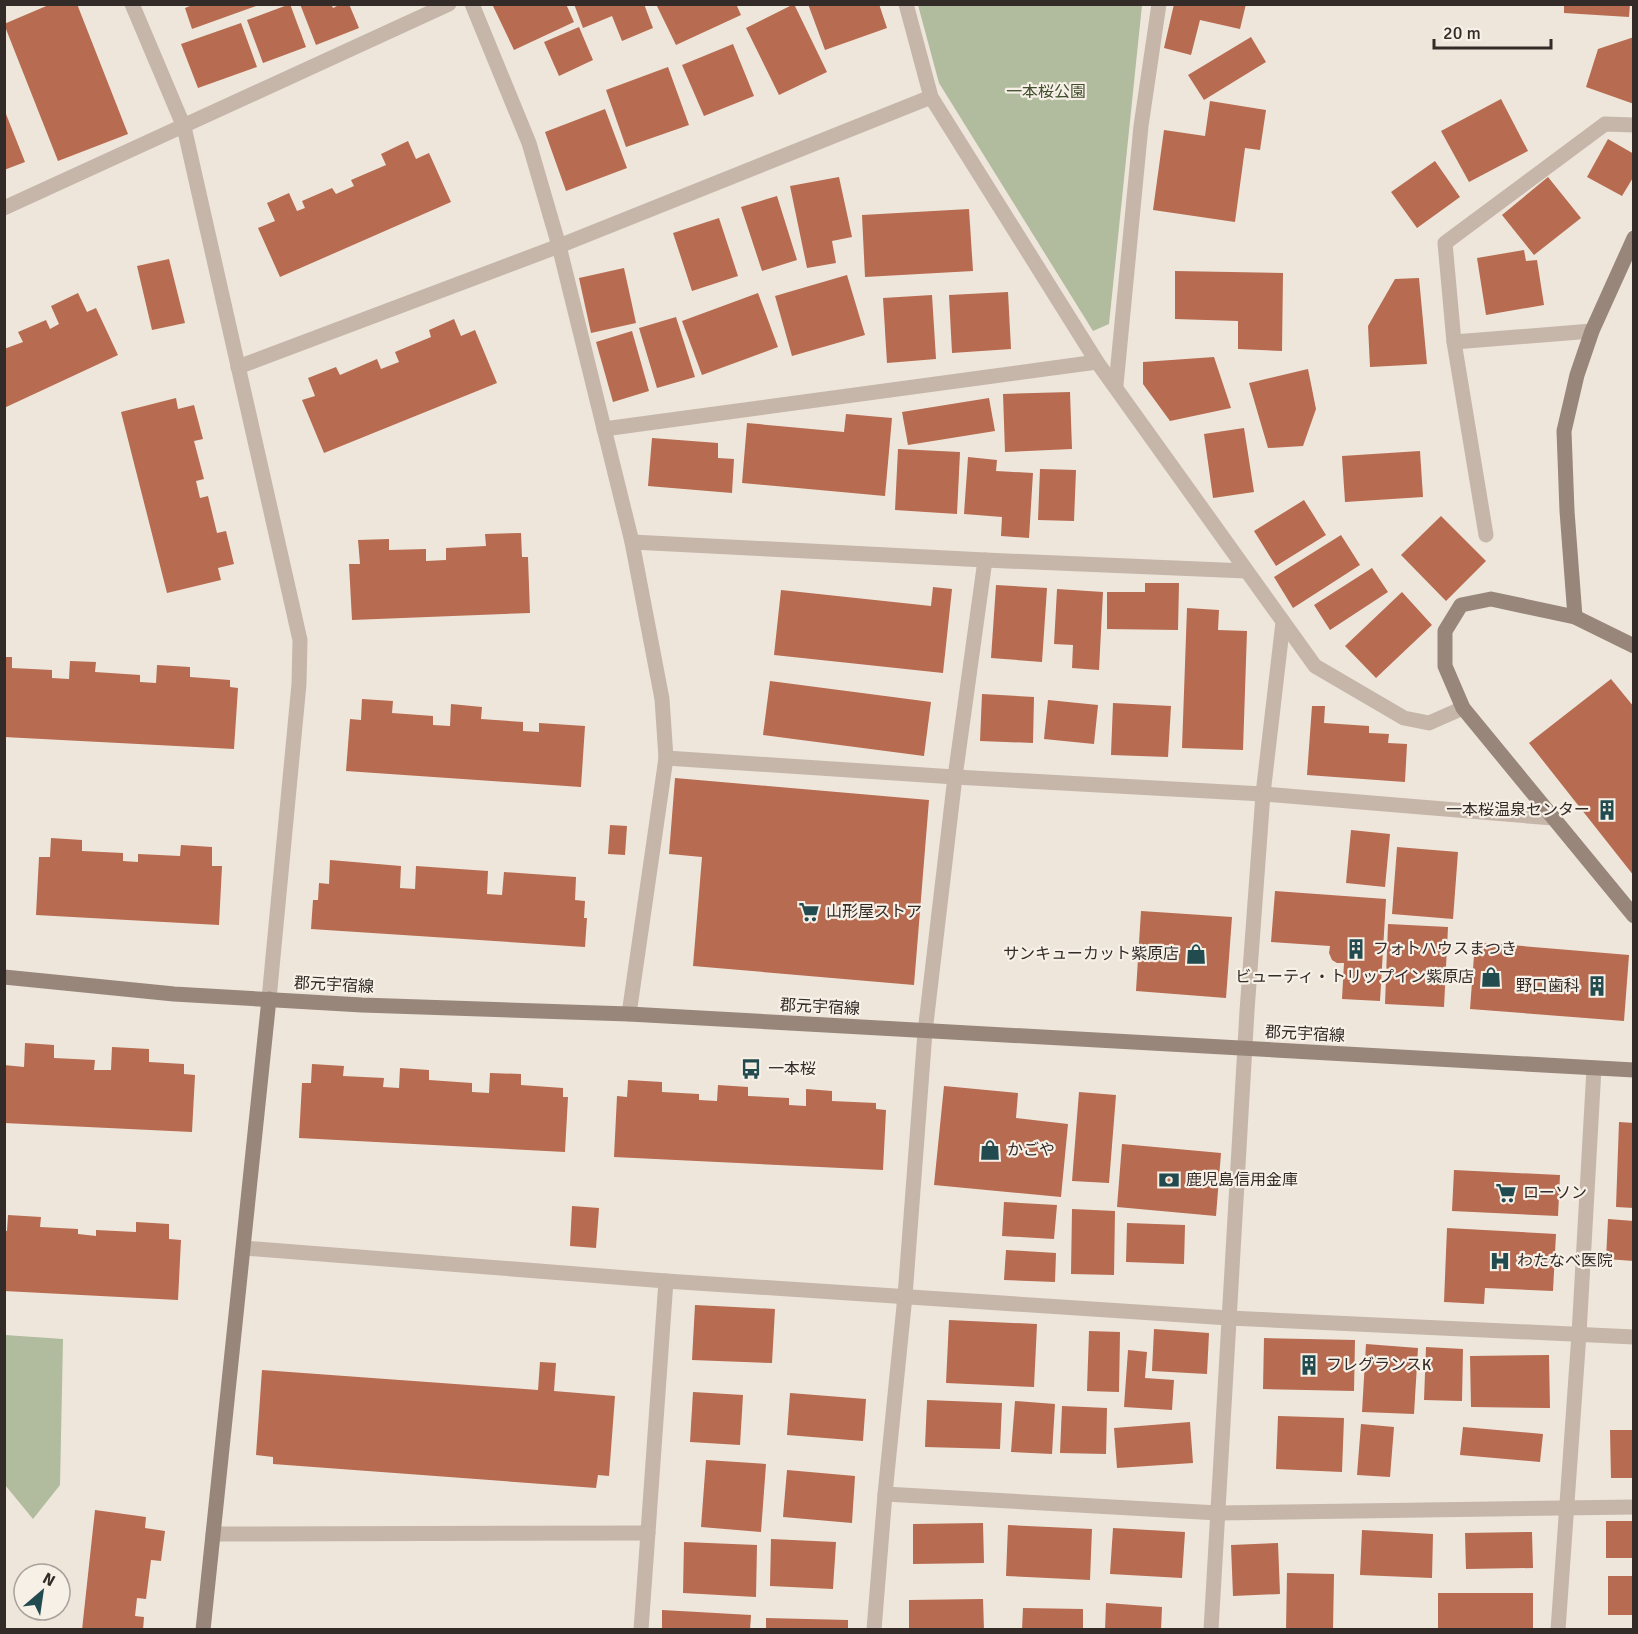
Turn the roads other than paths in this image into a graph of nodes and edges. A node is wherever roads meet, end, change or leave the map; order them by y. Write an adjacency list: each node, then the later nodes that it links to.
1 (132, 4): 8 (street)
2 (449, 4): 8 (street)
3 (472, 4): 11 (street)
4 (906, 4): 6 (street)
5 (1159, 4): 16 (street)
6 (931, 97): 11 (street); 14 (street)
7 (1634, 125): 13 (street)
8 (184, 127): 9 (street); 15 (street)
9 (4, 208)
10 (1634, 238): 12 (street)
11 (559, 246): 15 (street); 17 (street)
12 (1592, 331): 13 (street); 22 (street)
13 (1454, 342): 18 (street)
14 (1097, 362): 16 (street); 17 (street)
15 (238, 367): 32 (street)
16 (1116, 386): 21 (street)
17 (604, 429): 19 (street)
18 (1486, 535)
19 (632, 542): 20 (street); 26 (street)
20 (985, 560): 21 (street); 27 (street)
21 (1246, 570): 23 (street)
22 (1575, 617): 24 (street); 25 (street)
23 (1283, 622): 25 (street); 28 (street)
24 (1634, 646)
25 (1463, 708): 29 (street)
26 (666, 758): 27 (street); 33 (street)
27 (955, 777): 28 (street); 34 (street)
28 (1263, 794): 29 (street); 35 (street)
29 (1553, 818): 30 (street)
30 (1634, 916)
31 (4, 977): 32 (street, 郡元宇宿線)
32 (269, 999): 33 (street, 郡元宇宿線); 38 (street)
33 (629, 1014): 34 (street, 郡元宇宿線)
34 (925, 1032): 35 (street, 郡元宇宿線); 40 (street)
35 (1245, 1049): 36 (street, 郡元宇宿線); 41 (street)
36 (1594, 1068): 37 (street, 郡元宇宿線); 42 (street)
37 (1634, 1070)
38 (244, 1248): 39 (street); 49 (street)
39 (666, 1281): 40 (street); 48 (street)
40 (905, 1296): 41 (street); 44 (street)
41 (1229, 1318): 42 (street); 47 (street)
42 (1579, 1334): 43 (street); 46 (street)
43 (1634, 1337)
44 (885, 1494): 47 (street); 52 (street)
45 (1634, 1507): 46 (street)
46 (1566, 1508): 47 (street); 54 (street)
47 (1218, 1513): 53 (street)
48 (648, 1533): 49 (street); 51 (street)
49 (213, 1534): 50 (street)
50 (203, 1629)
51 (640, 1629)
52 (874, 1629)
53 (1211, 1629)
54 (1558, 1629)

